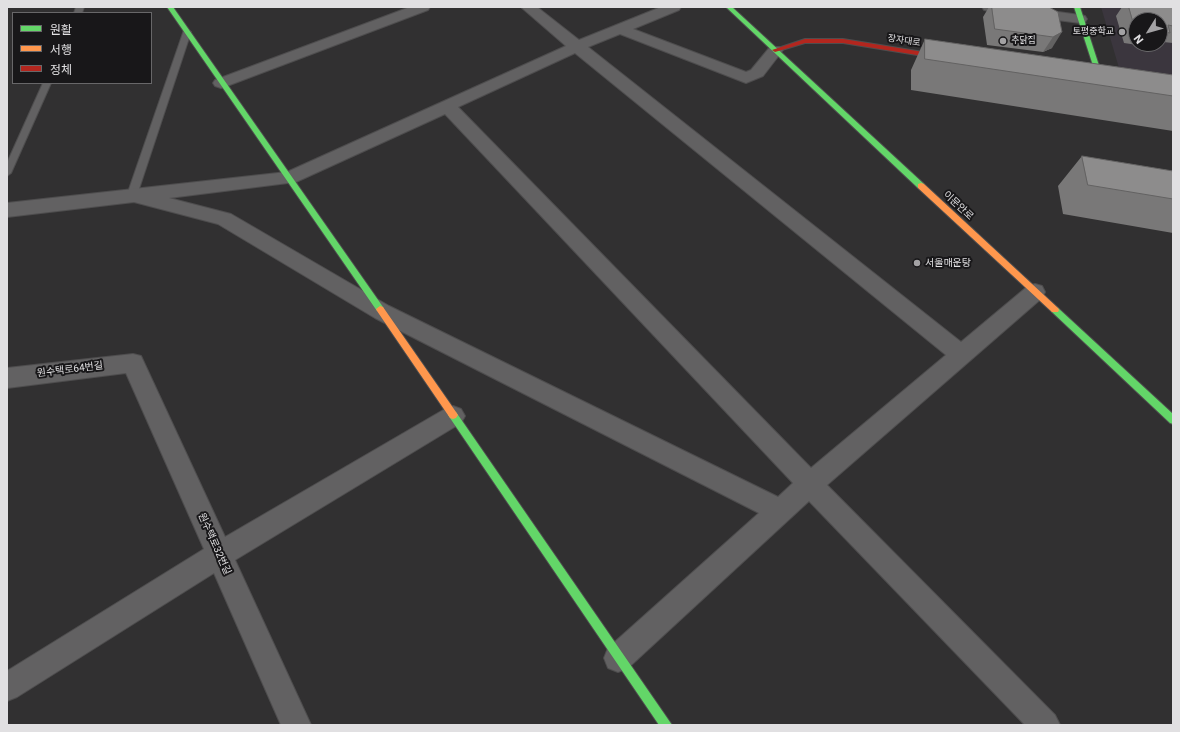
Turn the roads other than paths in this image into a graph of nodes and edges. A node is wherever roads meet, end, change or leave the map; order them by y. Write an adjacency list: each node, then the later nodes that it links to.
1 (170, 7): 9 (street)
2 (423, 7): 14 (street)
3 (528, 7): 10 (street)
4 (674, 7): 8 (street)
5 (729, 7): 11 (street, 이문안로)
6 (989, 7): 7 (street)
7 (1079, 13): 13 (street)
8 (620, 29): 10 (street); 11 (street)
9 (187, 32): 14 (street); 19 (lane)
10 (576, 47): 16 (street); 23 (street)
11 (775, 50): 12 (street, 장자대로); 21 (street, 이문안로)
12 (955, 59)
13 (1101, 81)
14 (221, 83): 18 (street)
15 (47, 84): 17 (lane)
16 (447, 106): 18 (street); 28 (street)
17 (7, 173)
18 (290, 178): 19 (street); 22 (street)
19 (132, 195): 20 (street); 22 (street)
20 (7, 210)
21 (1035, 292): 23 (street); 27 (street, 이문안로)
22 (382, 312): 26 (street); 29 (street)
23 (961, 355): 28 (street)
24 (133, 362): 25 (street, 원수택로64번길); 30 (street, 원수택로32번길)
25 (7, 378)
26 (453, 416): 30 (street); 31 (street)
27 (1173, 420)
28 (810, 484): 29 (street); 35 (street)
29 (781, 511): 31 (street)
30 (219, 555): 32 (street); 33 (street, 원수택로32번길)
31 (618, 658): 34 (street)
32 (7, 687)
33 (296, 725)
34 (666, 725)
35 (1045, 725)

